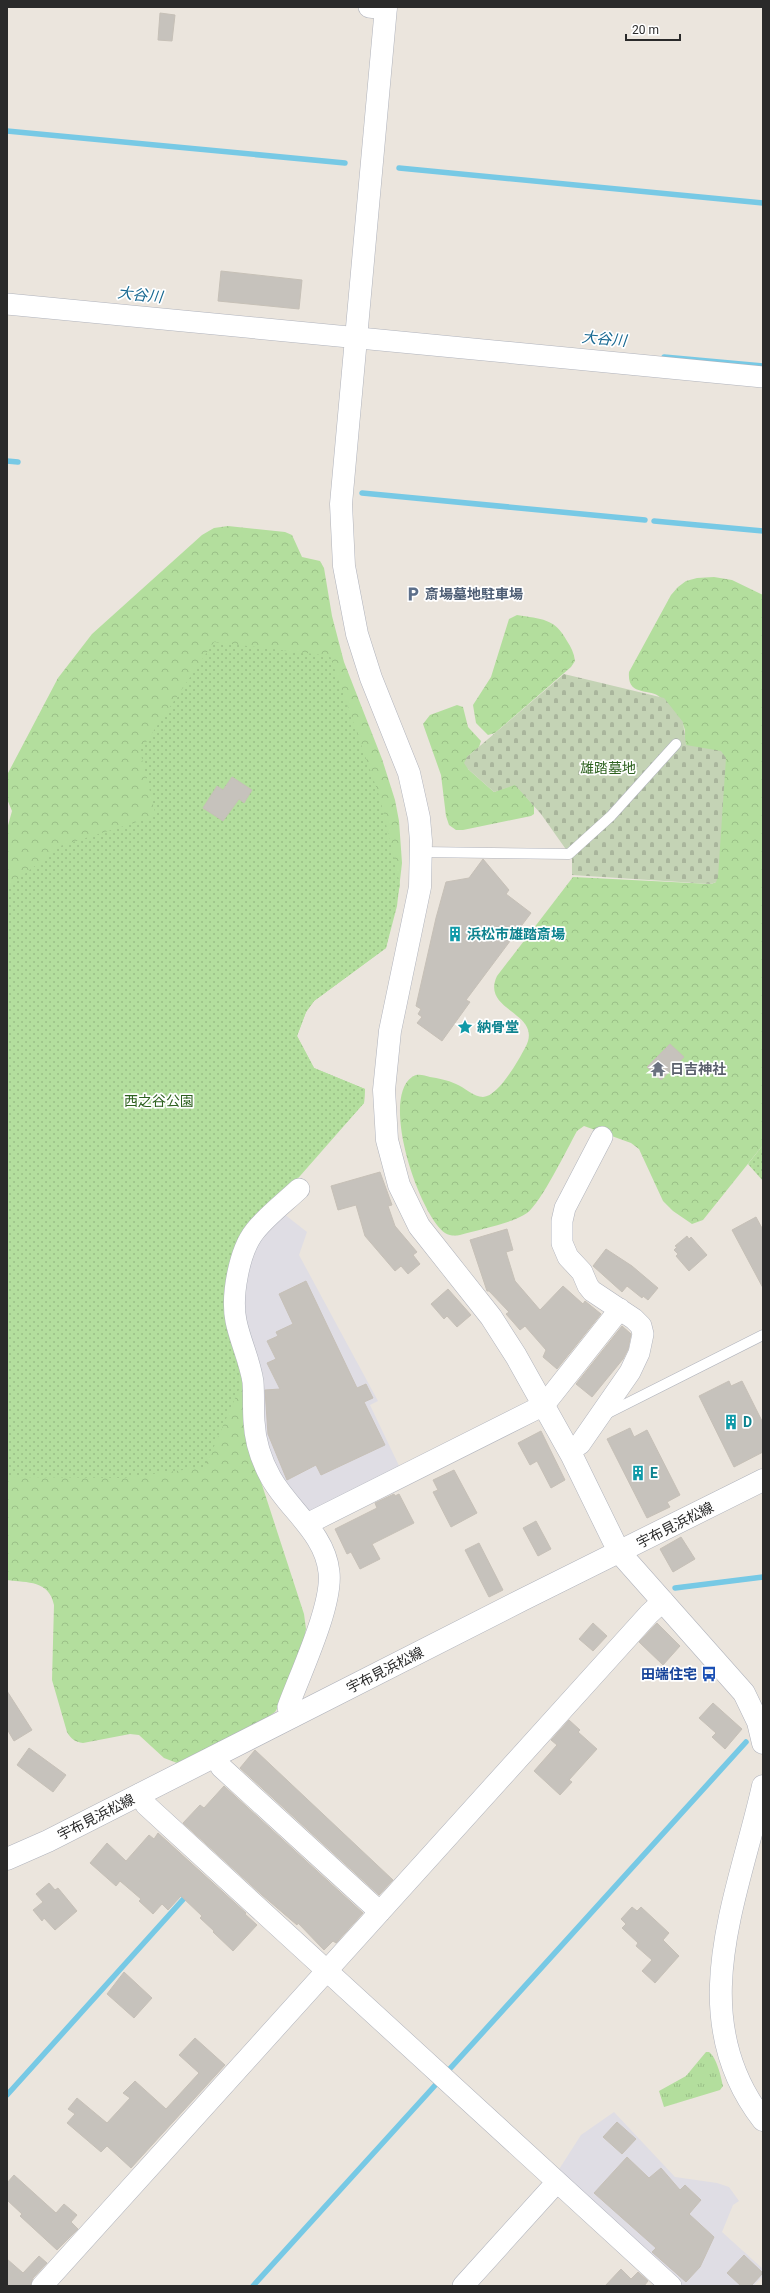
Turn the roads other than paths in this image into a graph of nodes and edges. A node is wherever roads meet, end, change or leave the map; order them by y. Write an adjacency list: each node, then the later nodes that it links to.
1 (380, 8): 3 (street)
2 (7, 304): 3 (street)
3 (357, 339): 4 (street); 6 (street)
4 (763, 377)
5 (676, 744): 6 (lane)
6 (422, 852): 11 (street)
7 (602, 1138): 9 (street)
8 (299, 1189): 15 (street)
9 (620, 1309): 11 (street); 12 (street)
10 (763, 1335): 12 (lane)
11 (544, 1405): 13 (street); 15 (street)
12 (601, 1416): 13 (street)
13 (569, 1450): 16 (street)
14 (763, 1480): 16 (street, 宇布見浜松線)
15 (307, 1524): 18 (street)
16 (619, 1552): 17 (street); 18 (street, 宇布見浜松線)
17 (663, 1601): 19 (street); 24 (street)
18 (292, 1717): 20 (street, 宇布見浜松線)
19 (763, 1743)
20 (216, 1756): 22 (street, 宇布見浜松線); 24 (street)
21 (763, 1786): 26 (street)
22 (140, 1794): 23 (street, 宇布見浜松線); 25 (street)
23 (7, 1859)
24 (380, 1912): 25 (street)
25 (327, 1971): 27 (street); 28 (street)
26 (763, 2120)
27 (557, 2182): 29 (street); 30 (street)
28 (42, 2286)
29 (463, 2286)
30 (671, 2286)

